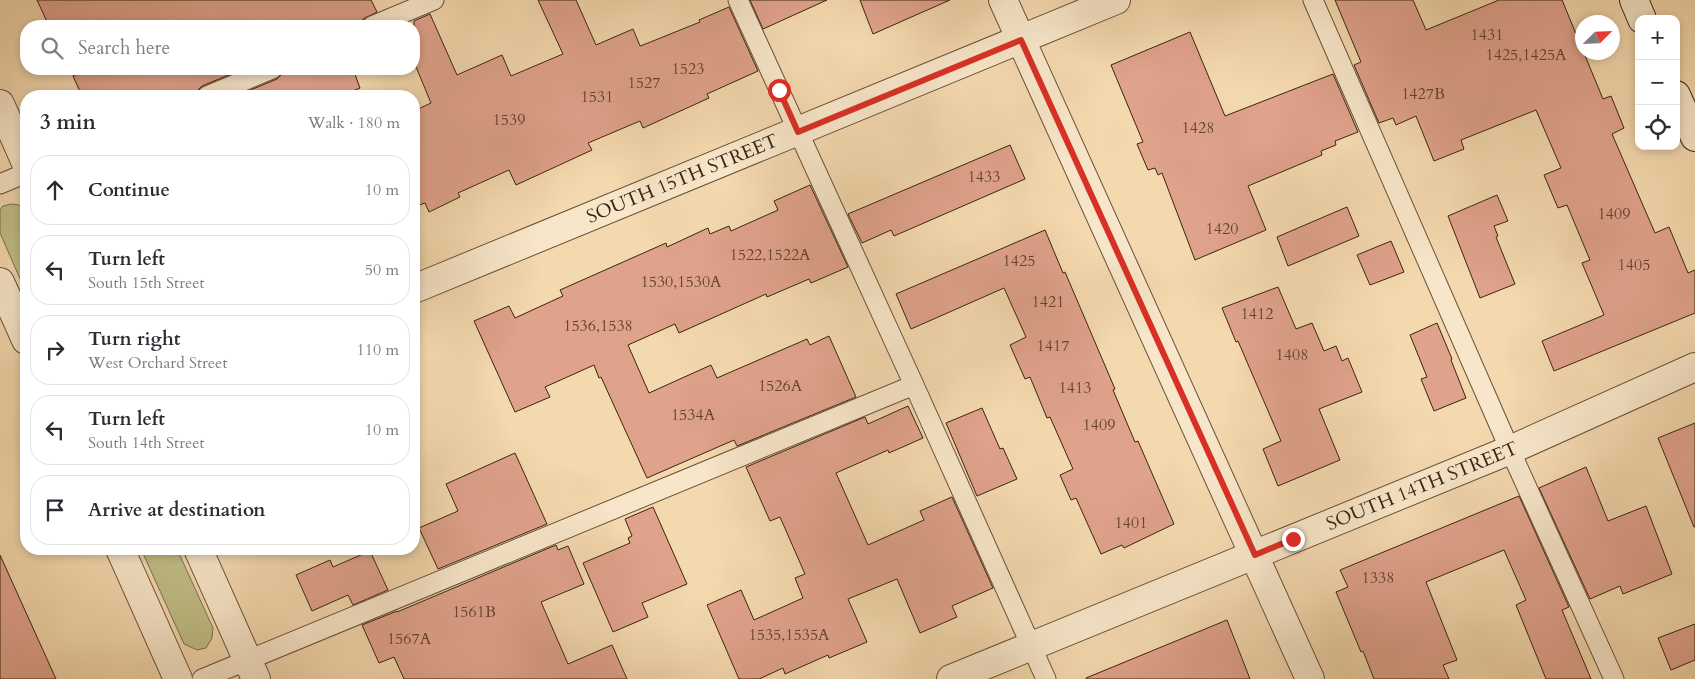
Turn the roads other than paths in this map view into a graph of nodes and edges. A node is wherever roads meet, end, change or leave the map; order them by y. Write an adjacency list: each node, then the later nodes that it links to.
1 (434, 0): 8 (lane)
2 (738, 0): 14 (lane)
3 (1003, 0): 9 (street)
4 (1116, 0): 9 (street, SOUTH 15TH STREET)
5 (1313, 0): 24 (lane)
6 (1634, 0): 7 (street)
7 (1640, 15)
8 (386, 20)
9 (1021, 40): 14 (street, SOUTH 15TH STREET); 27 (street)
10 (258, 75): 11 (lane)
11 (221, 90)
12 (0, 104): 16 (street)
13 (1680, 104): 15 (street)
14 (798, 132): 20 (street, SOUTH 15TH STREET); 23 (lane)
15 (1695, 137)
16 (20, 150)
17 (20, 176): 18 (lane)
18 (0, 184)
19 (0, 282): 21 (street)
20 (420, 288)
21 (20, 327)
22 (1695, 367): 24 (street, SOUTH 14TH STREET)
23 (914, 385): 28 (lane); 29 (lane)
24 (1510, 450): 27 (street, SOUTH 14TH STREET); 35 (lane)
25 (123, 555): 30 (street)
26 (201, 555): 29 (street)
27 (1255, 555): 28 (street, SOUTH 14TH STREET); 34 (street)
28 (1031, 646): 32 (street, SOUTH 14TH STREET); 33 (lane)
29 (252, 669): 31 (lane)
30 (178, 679)
31 (202, 679)
32 (951, 679)
33 (1046, 679)
34 (1310, 679)
35 (1614, 679)

